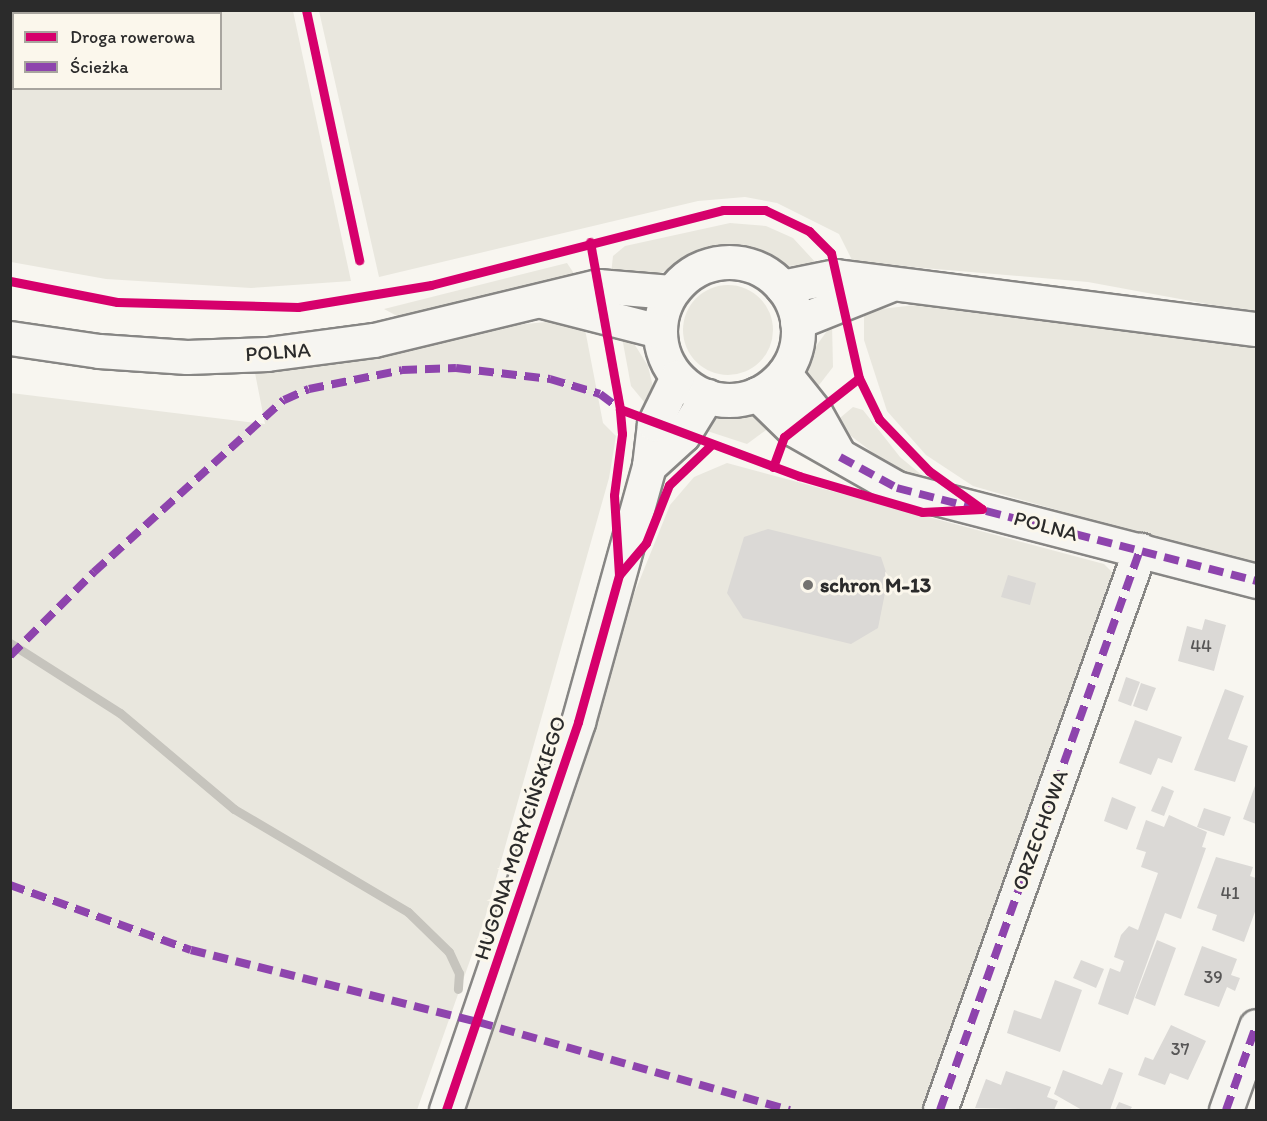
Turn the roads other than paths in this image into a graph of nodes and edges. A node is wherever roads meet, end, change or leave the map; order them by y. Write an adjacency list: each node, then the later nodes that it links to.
1 (894, 283): 2 (street); 5 (street); 6 (street)
2 (782, 287): 3 (street); 5 (street)
3 (671, 292): 4 (street, POLNA); 7 (street)
4 (540, 300): 7 (street, POLNA); 8 (street, POLNA)
5 (797, 322): 9 (street)
6 (1257, 329)
7 (659, 330): 10 (street)
8 (10, 338)
9 (784, 373): 11 (street); 13 (street)
10 (677, 377): 12 (street); 14 (street, HUGONA MORYCIŃSKIEGO)
11 (757, 394): 12 (street); 13 (street, POLNA)
12 (707, 396): 14 (street)
13 (840, 457): 15 (street, POLNA)
14 (649, 465): 18 (street, HUGONA MORYCIŃSKIEGO)
15 (1140, 550): 16 (street, POLNA); 19 (street, ORZECHOWA)
16 (1257, 581)
17 (1257, 1026): 20 (street)
18 (446, 1110)
19 (940, 1110)
20 (1226, 1110)

